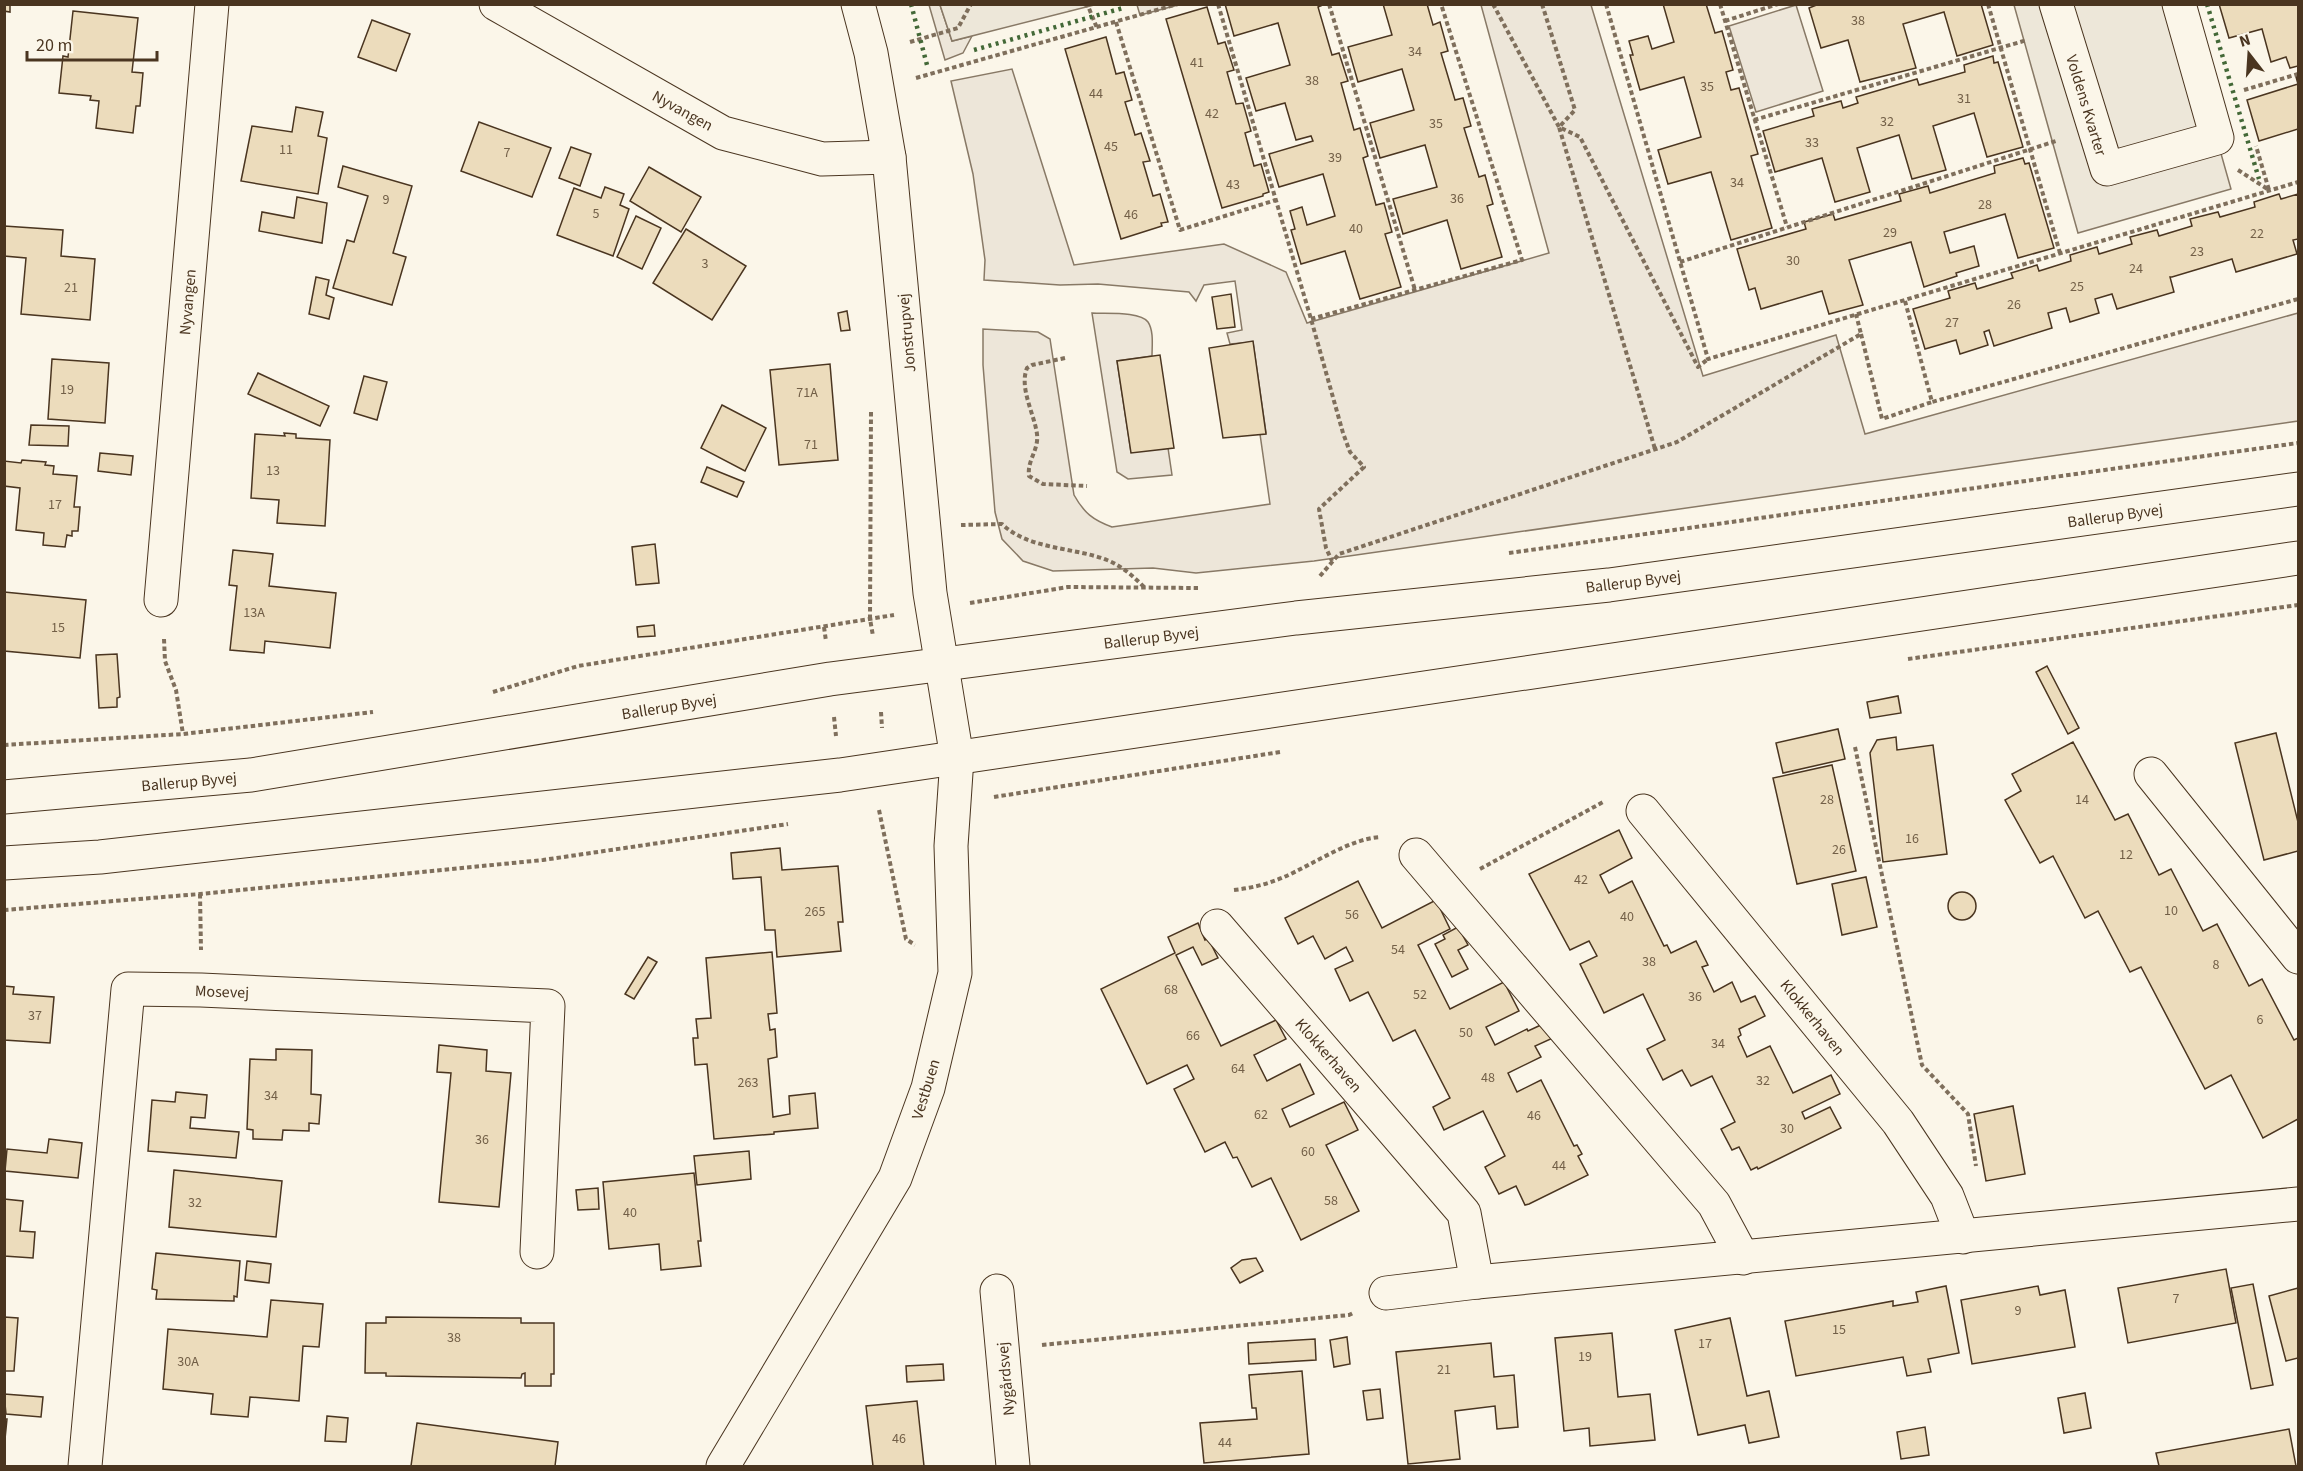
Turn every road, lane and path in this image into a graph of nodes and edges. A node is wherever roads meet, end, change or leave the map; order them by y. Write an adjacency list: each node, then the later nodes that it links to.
1 (212, 4): 53 (street, Nyvangen)
2 (496, 4): 30 (street, Nyvangen)
3 (858, 4): 22 (street, Jonstrupvej)
4 (971, 4): 22 (path)
5 (1084, 4): 20 (path)
6 (1178, 4): 19 (path)
7 (1218, 4): 32 (path)
8 (1329, 4): 36 (path)
9 (1441, 4): 36 (path)
10 (1493, 4): 27 (path)
11 (1542, 4): 27 (path)
12 (1606, 4): 35 (path)
13 (1720, 4): 18 (path)
14 (1778, 4): 18 (path)
15 (1988, 4): 21 (path)
16 (2056, 4): 28 (street, Voldens Kvarter)
17 (2179, 4): 25 (street, Voldens Kvarter)
18 (1725, 21): 26 (path)
19 (1116, 22): 20 (path); 32 (path)
20 (1097, 28): 24 (path)
21 (2001, 48): 26 (path); 29 (path)
22 (871, 52): 24 (street, Jonstrupvej)
23 (2298, 74): 25 (path)
24 (877, 89): 30 (street, Jonstrupvej)
25 (2206, 100): 28 (street, Voldens Kvarter)
26 (1754, 120): 33 (path)
27 (1559, 127): 43 (path); 45 (path)
28 (2094, 128): 29 (path)
29 (2030, 149): 33 (path); 34 (path)
30 (889, 158): 48 (street, Jonstrupvej)
31 (2298, 182): 34 (path)
32 (1276, 200): 40 (path)
33 (1787, 227): 35 (path)
34 (2060, 253): 38 (path)
35 (1680, 261): 43 (path)
36 (1414, 290): 40 (path)
37 (2298, 299): 44 (path)
38 (1905, 301): 39 (path); 44 (path)
39 (1856, 314): 41 (path); 43 (path)
40 (1311, 319): 50 (path)
41 (1861, 334): 44 (path); 45 (path)
42 (1065, 358): 46 (path)
43 (1708, 359)
44 (1932, 402)
45 (1655, 449): 50 (path)
46 (1087, 486)
47 (2298, 489): 55 (street, Ballerup Byvej)
48 (924, 526): 52 (path); 55 (street, Jonstrupvej)
49 (2298, 558): 58 (street)
50 (1332, 562): 51 (path)
51 (1318, 579)
52 (1145, 588)
53 (161, 600)
54 (165, 661): 56 (path)
55 (943, 664): 58 (street, Vestbuen); 60 (street, Ballerup Byvej)
56 (183, 734)
57 (1855, 747): 69 (path)
58 (957, 759): 63 (street); 79 (street, Vestbuen)
59 (2151, 774): 67 (street)
60 (4, 797)
61 (1643, 811): 64 (path); 71 (street, Klokkerhaven)
62 (1416, 855): 64 (street); 66 (path)
63 (4, 863)
64 (1445, 888): 73 (street)
65 (200, 894): 68 (path)
66 (1217, 926): 74 (street, Klokkerhaven)
67 (2298, 957)
68 (201, 990): 72 (street, Mosevej); 78 (street, Mosevej)
69 (1976, 1169)
70 (2298, 1204): 71 (street)
71 (1963, 1236): 73 (street)
72 (537, 1252)
73 (1743, 1258): 74 (street)
74 (1477, 1282): 76 (street)
75 (997, 1292): 77 (street, Nygårdsvej)
76 (1386, 1293): 77 (path)
77 (1002, 1349): 80 (street, Nygårdsvej)
78 (85, 1467)
79 (723, 1467)
80 (1013, 1467)

